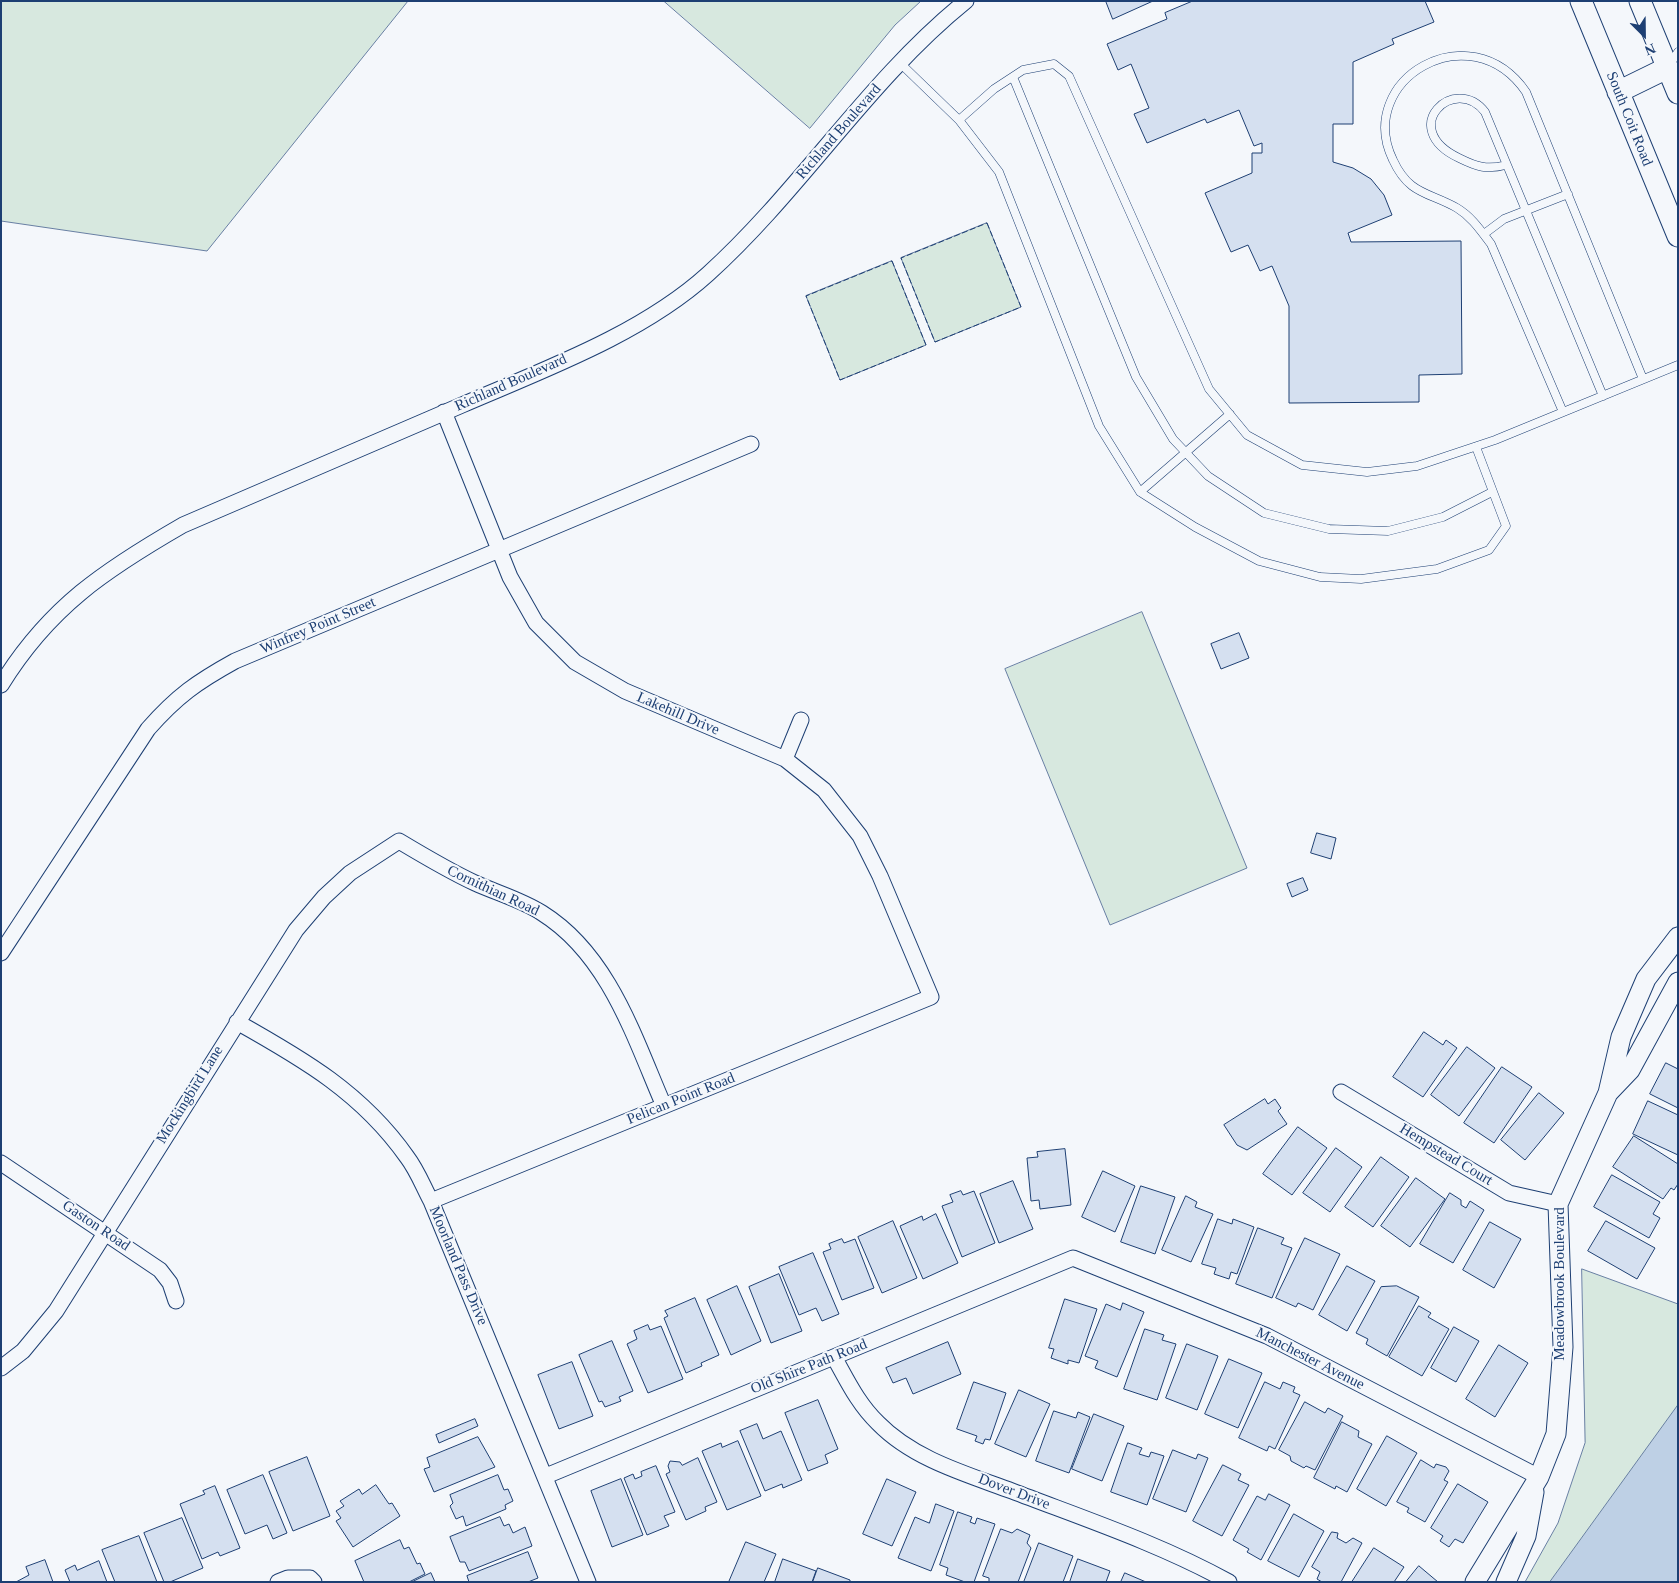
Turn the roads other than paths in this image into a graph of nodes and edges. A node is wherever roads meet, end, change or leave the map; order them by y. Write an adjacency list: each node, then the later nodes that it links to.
1 (966, 1): 4 (street, Richland Boulevard)
2 (1581, 1): 7 (main road, South Coit Road)
3 (1640, 1): 5 (main road)
4 (900, 63): 9 (lane); 18 (street, Richland Boulevard)
5 (1674, 63): 7 (main road); 8 (main road)
6 (1013, 76): 9 (lane); 20 (lane); 23 (lane)
7 (1618, 92): 14 (main road, South Coit Road)
8 (1678, 93)
9 (959, 120): 24 (lane)
10 (1506, 164): 10 (lane); 12 (lane)
11 (1568, 194): 12 (lane); 13 (lane); 16 (lane)
12 (1526, 211): 13 (lane); 17 (lane)
13 (1484, 234): 19 (lane)
14 (1678, 236)
15 (1678, 365): 16 (lane)
16 (1643, 379): 17 (lane)
17 (1604, 396): 19 (lane)
18 (444, 412): 26 (street, Lakehill Drive); 27 (street, Richland Boulevard)
19 (1563, 412): 22 (lane)
20 (1230, 414): 22 (lane); 23 (lane)
21 (751, 444): 26 (street, Winfrey Point Street)
22 (1476, 447): 25 (lane)
23 (1185, 452): 24 (lane); 25 (lane)
24 (1140, 492): 25 (lane)
25 (1492, 492)
26 (499, 550): 29 (street, Lakehill Drive); 32 (street, Winfrey Point Street)
27 (1, 685)
28 (801, 720): 29 (street)
29 (785, 759): 34 (street, Lakehill Drive)
30 (399, 841): 35 (street, Mockingbird Lane); 38 (street, Cornithian Road)
31 (1678, 937): 37 (street, Meadowbrook Boulevard)
32 (1, 953)
33 (1678, 982): 37 (street, Meadowbrook Boulevard)
34 (931, 997): 38 (street, Pelican Point Road)
35 (237, 1022): 40 (street, Moorland Pass Drive); 42 (street, Mockingbird Lane)
36 (1341, 1092): 41 (street, Hempstead Court)
37 (1608, 1093): 41 (street, Meadowbrook Boulevard)
38 (664, 1106): 40 (street, Pelican Point Road)
39 (1, 1163): 42 (street, Gaston Road)
40 (431, 1201): 47 (street, Moorland Pass Drive)
41 (1558, 1204): 48 (street, Meadowbrook Boulevard)
42 (105, 1232): 44 (street, Gaston Road); 46 (street, Mockingbird Lane)
43 (1073, 1258): 45 (street, Old Shire Path Road); 48 (street, Manchester Avenue)
44 (176, 1301)
45 (834, 1357): 47 (street, Old Shire Path Road); 52 (street, Dover Drive)
46 (1, 1368)
47 (546, 1476): 51 (street, Moorland Pass Drive)
48 (1538, 1479): 53 (street, Meadowbrook Boulevard); 54 (street, Meadowbrook Boulevard)
49 (312, 1580): 50 (street)
50 (278, 1582)
51 (588, 1582)
52 (1229, 1582)
53 (1475, 1582)
54 (1506, 1582)

